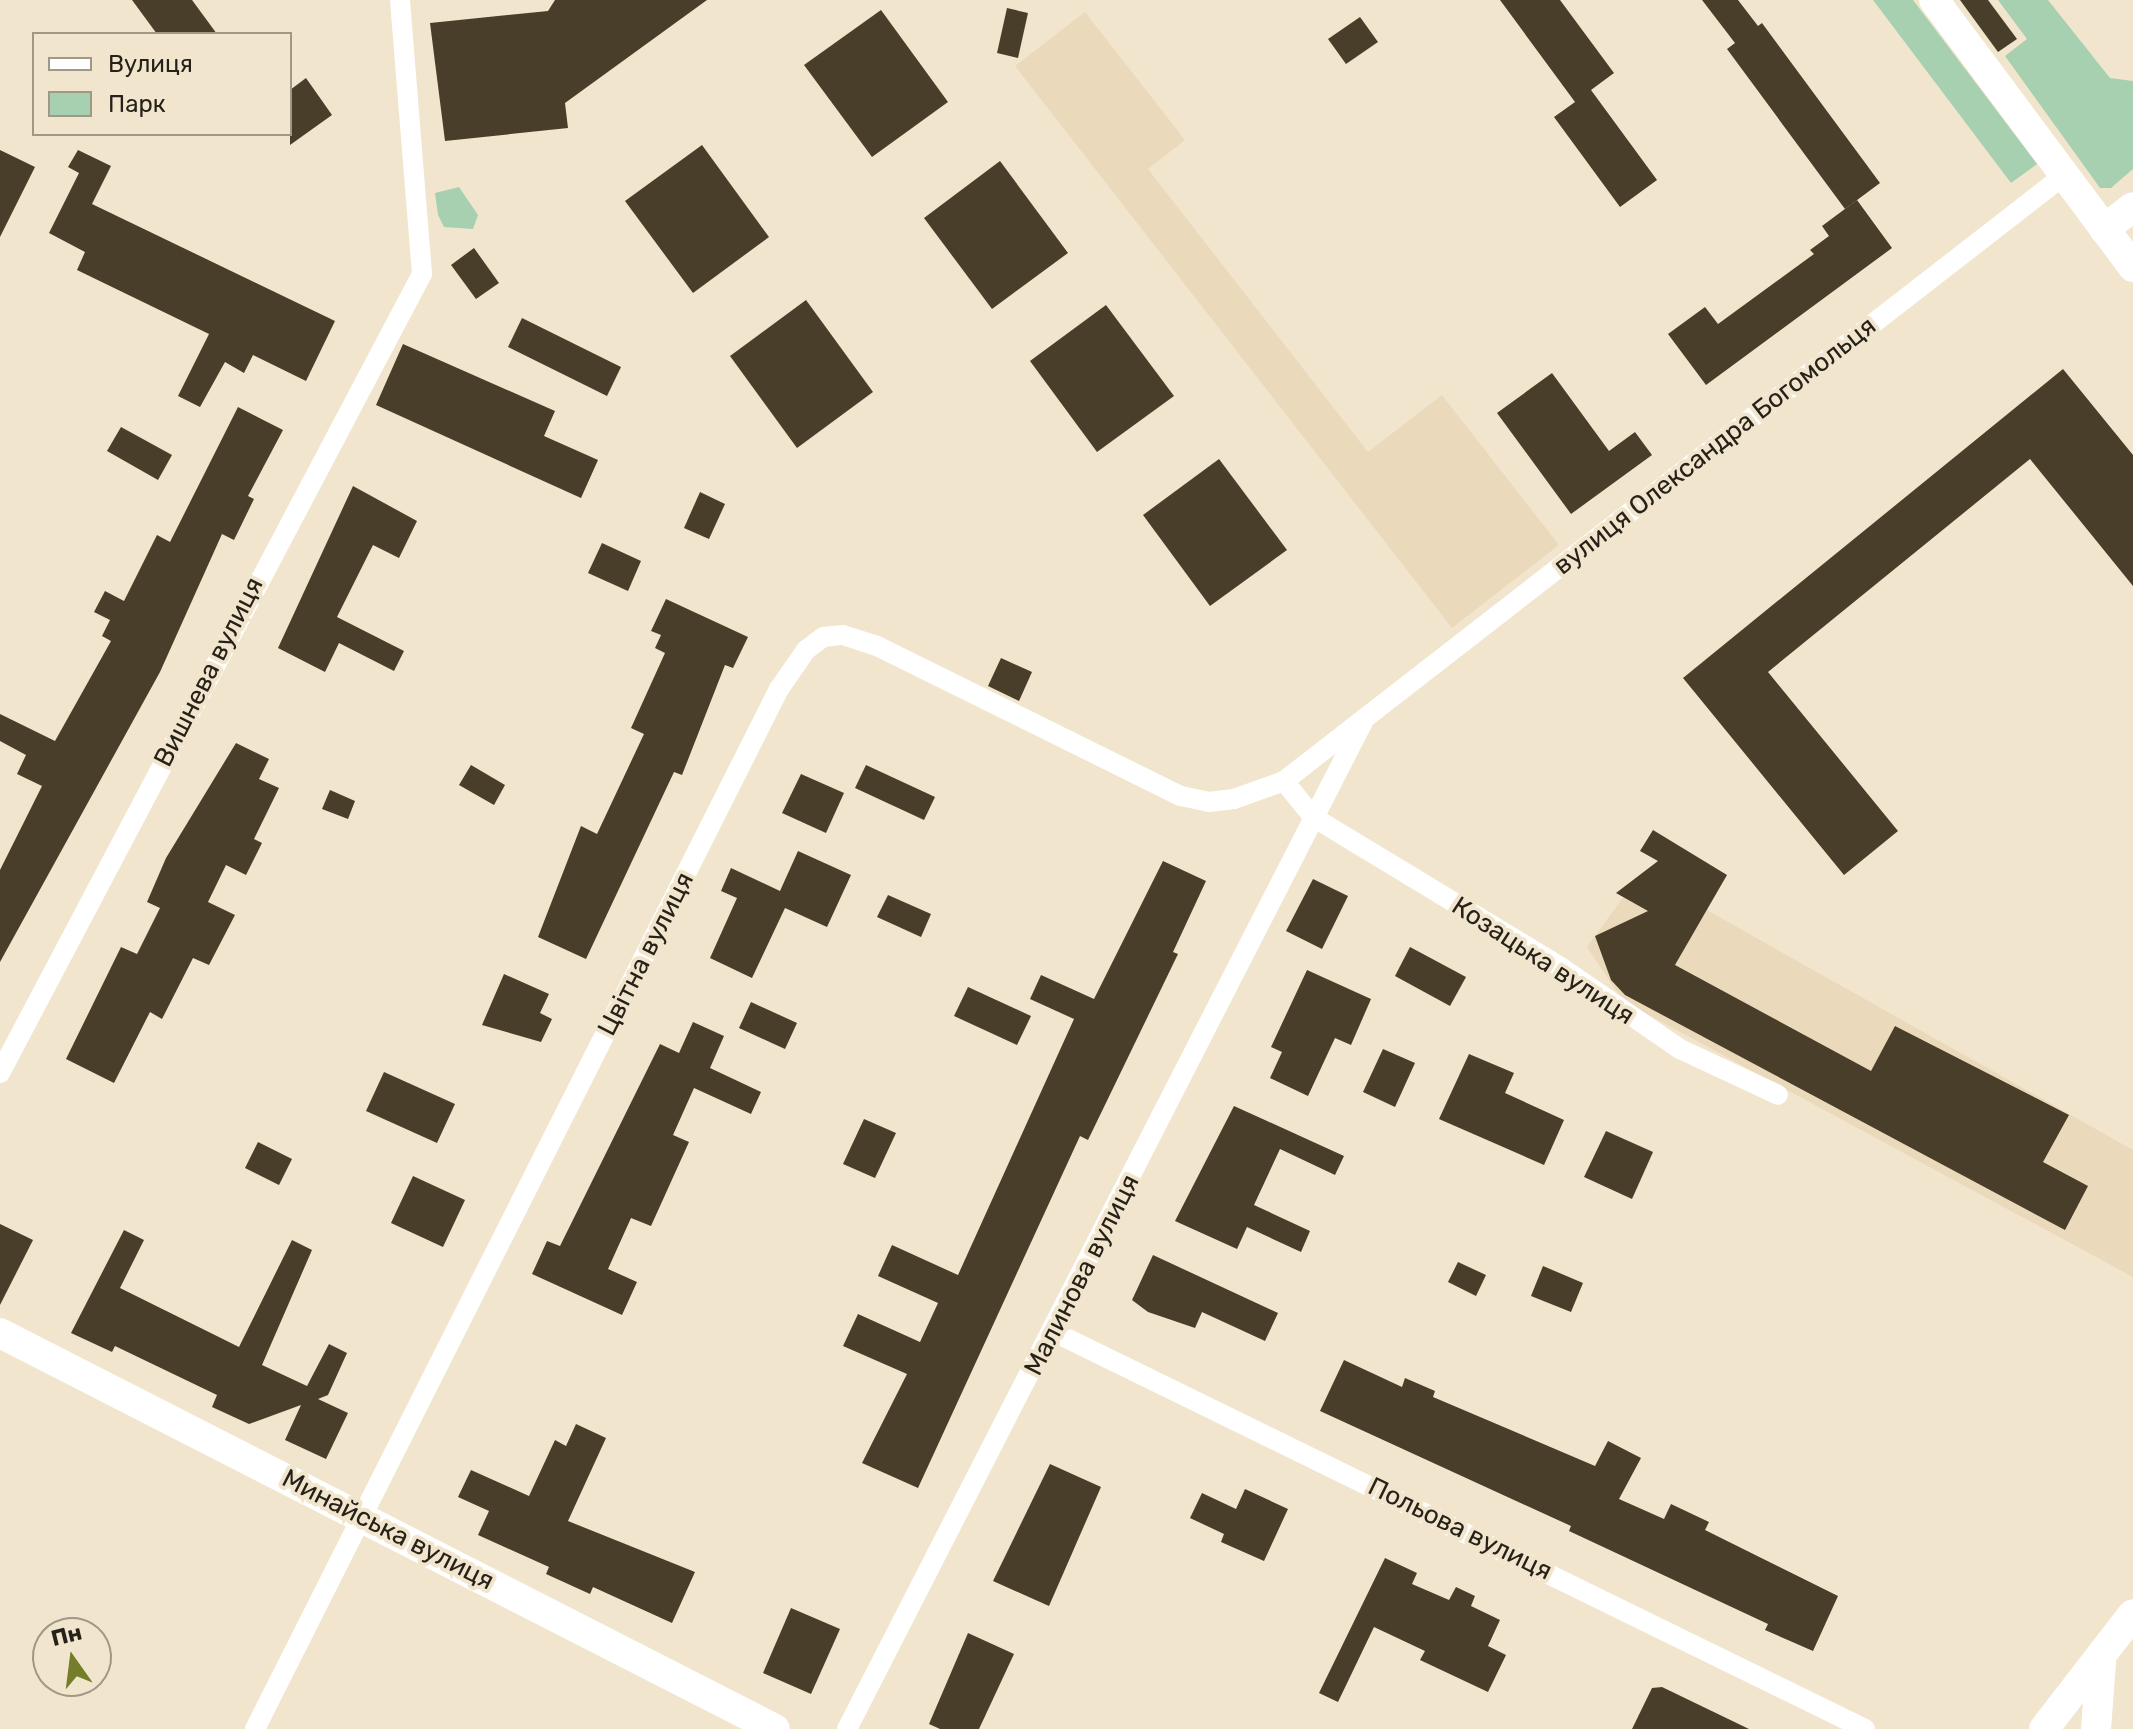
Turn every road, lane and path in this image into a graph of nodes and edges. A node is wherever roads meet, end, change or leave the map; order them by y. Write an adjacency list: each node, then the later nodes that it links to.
1 (400, 0): 10 (street, Вишнева вулиця)
2 (1934, 0): 3 (street)
3 (2063, 176): 5 (street); 7 (street, вулиця Олександра Богомольця)
4 (2133, 207): 5 (street)
5 (2104, 229): 6 (street)
6 (2133, 267)
7 (1367, 715): 8 (street, вулиця Олександра Богомольця); 9 (street, Малинова вулиця)
8 (1284, 781): 9 (street, Козацька вулиця); 14 (street, Цвітна вулиця)
9 (1313, 817): 11 (street, Козацька вулиця); 12 (street, Малинова вулиця)
10 (0, 1073)
11 (1778, 1095)
12 (1054, 1332): 19 (street, Малинова вулиця); 20 (street, Польова вулиця)
13 (0, 1333): 14 (street, Минайська вулиця)
14 (364, 1517): 17 (street, Цвітна вулиця); 18 (street, Минайська вулиця)
15 (2133, 1614): 16 (street)
16 (2101, 1662): 21 (street); 22 (street)
17 (255, 1729)
18 (775, 1729)
19 (847, 1729)
20 (1865, 1729)
21 (2044, 1729)
22 (2096, 1729)

